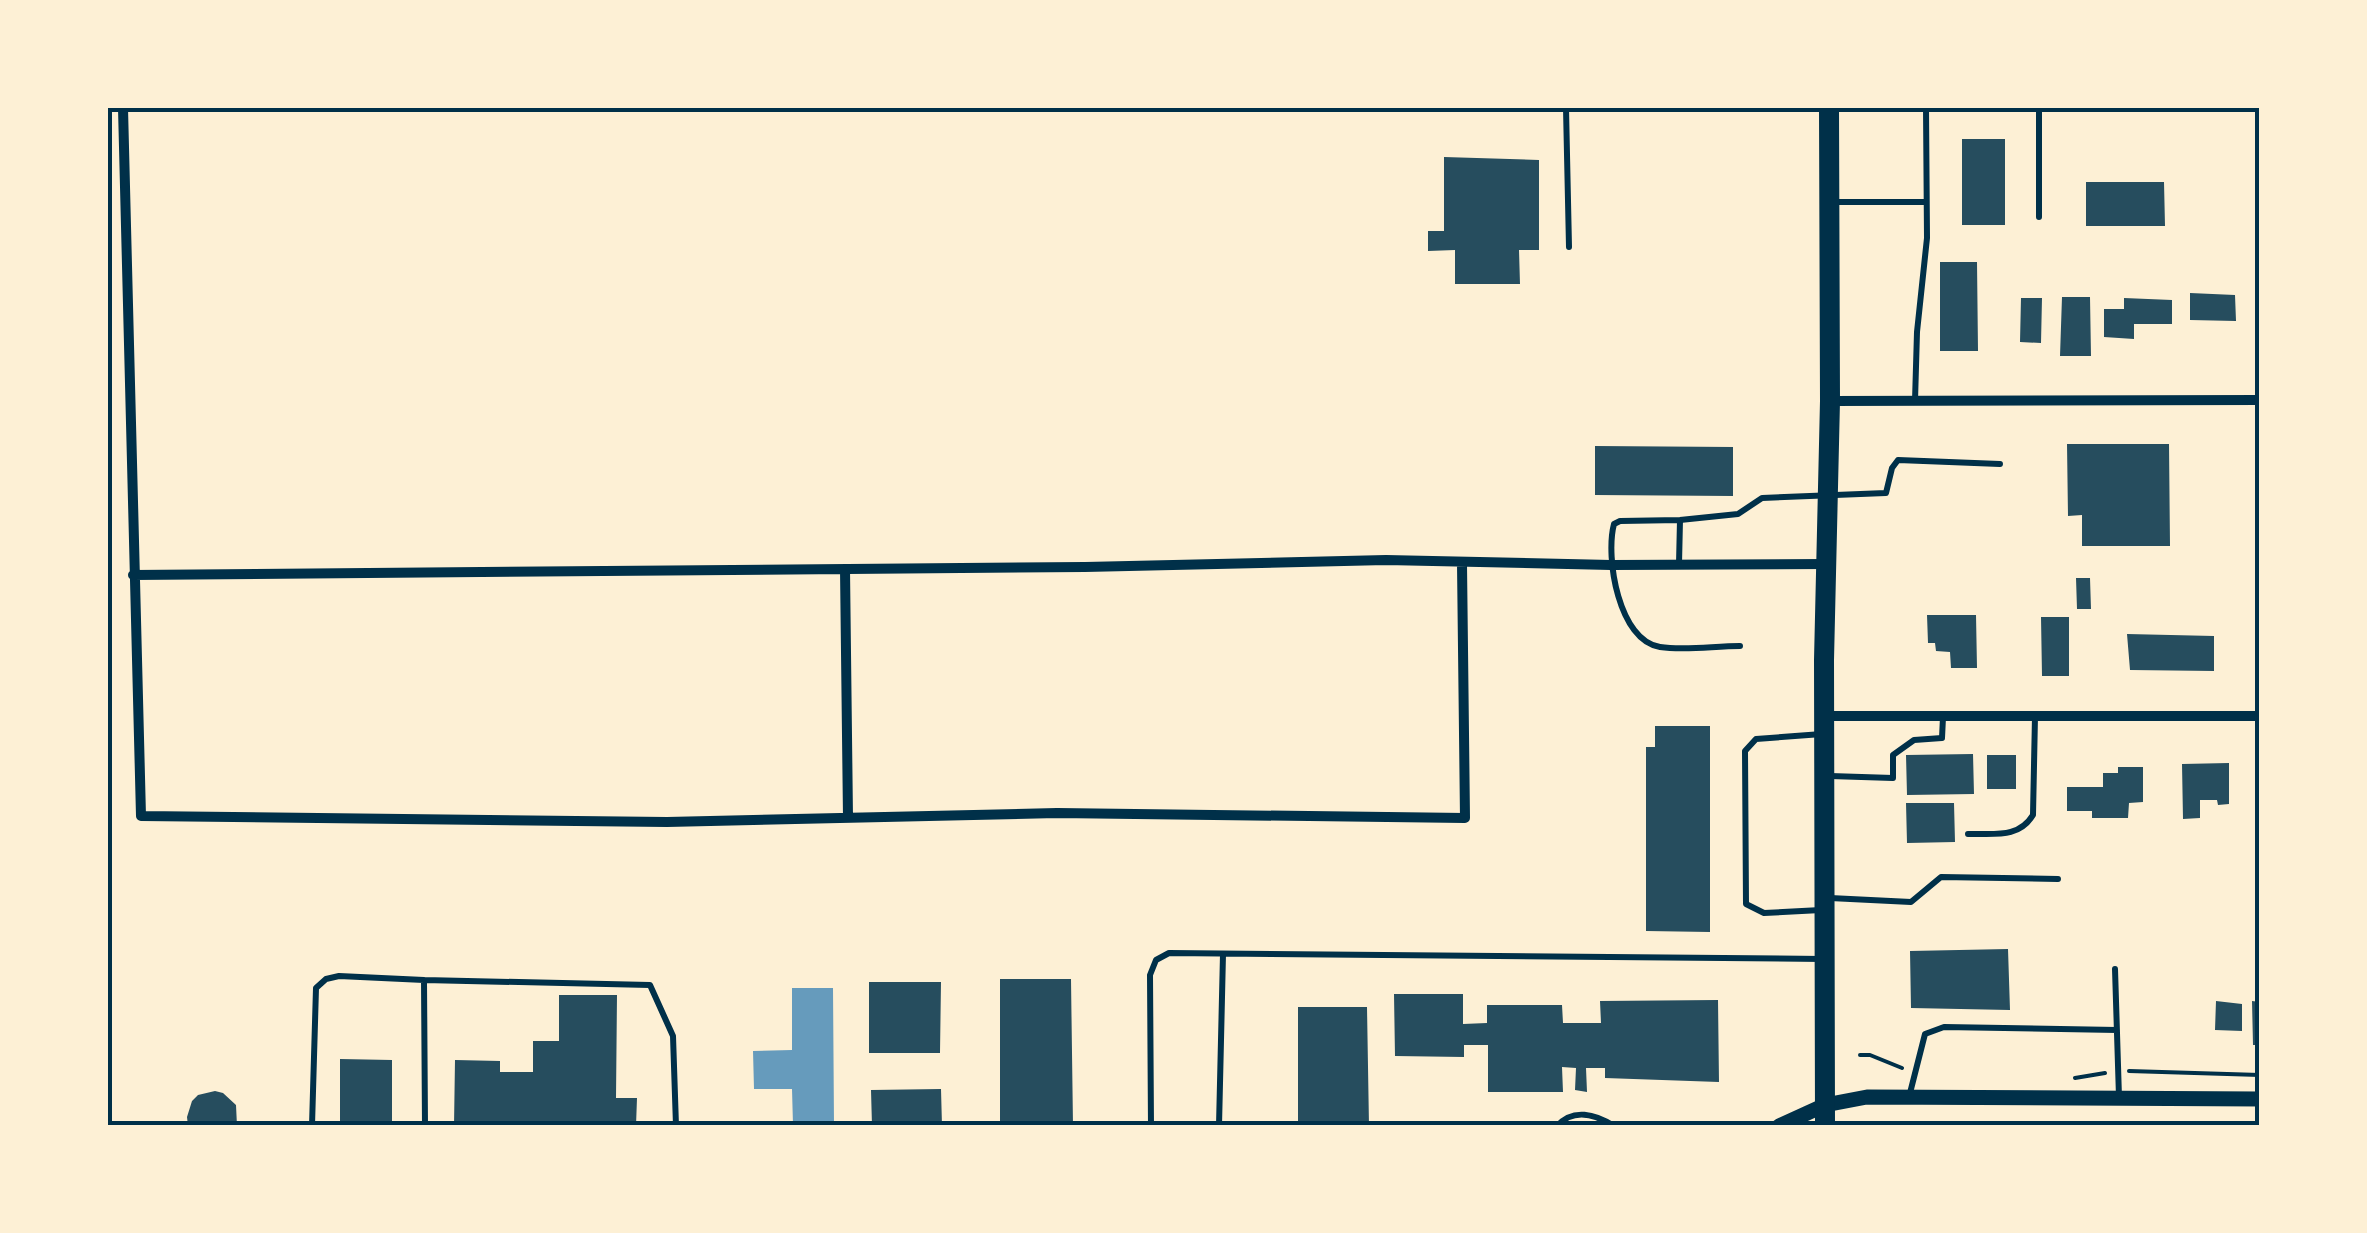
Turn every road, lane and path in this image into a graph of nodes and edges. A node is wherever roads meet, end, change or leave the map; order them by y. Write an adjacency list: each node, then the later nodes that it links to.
1 (123, 108): 21 (street)
2 (1566, 108): 9 (lane)
3 (1829, 108): 6 (main road)
4 (1926, 108): 7 (lane)
5 (2039, 108): 8 (lane)
6 (1830, 202): 7 (lane); 11 (main road)
7 (1926, 202): 12 (lane)
8 (2039, 216)
9 (1569, 247)
10 (2260, 400): 12 (street)
11 (1830, 401): 12 (street); 14 (main road)
12 (1914, 401)
13 (2000, 464): 14 (lane)
14 (1828, 496): 15 (lane); 18 (main road)
15 (1680, 520): 17 (lane); 19 (lane)
16 (1462, 564): 19 (street); 20 (street); 28 (street)
17 (1680, 564): 18 (street); 19 (street)
18 (1826, 564): 26 (main road)
19 (1611, 565): 22 (lane)
20 (845, 570): 21 (street); 28 (street)
21 (133, 575): 28 (street)
22 (1740, 646)
23 (1944, 716): 24 (street); 26 (street); 27 (lane)
24 (2035, 716): 25 (street); 29 (lane)
25 (2260, 716)
26 (1824, 725): 27 (main road); 31 (lane)
27 (1824, 776): 31 (main road)
28 (848, 818)
29 (1968, 834)
30 (2058, 879): 31 (lane)
31 (1824, 904): 33 (main road)
32 (1222, 954): 33 (lane); 49 (lane); 50 (lane)
33 (1824, 959): 45 (main road)
34 (2115, 969): 36 (lane)
35 (424, 980): 46 (lane); 47 (lane); 48 (lane)
36 (2117, 1030): 38 (lane); 39 (lane)
37 (1860, 1055): 39 (path)
38 (2118, 1070): 40 (path); 41 (path); 43 (lane)
39 (1914, 1072): 42 (lane)
40 (2260, 1075)
41 (2070, 1079)
42 (1909, 1097): 43 (street); 45 (street)
43 (2119, 1098): 44 (street)
44 (2260, 1098)
45 (1825, 1115): 53 (street)
46 (312, 1126)
47 (424, 1126)
48 (676, 1126)
49 (1151, 1126)
50 (1220, 1126)
51 (1557, 1126): 52 (lane)
52 (1614, 1126)
53 (1780, 1126)

